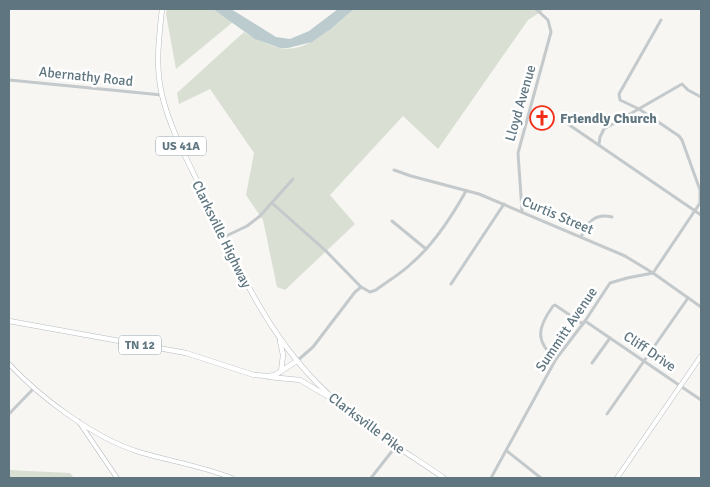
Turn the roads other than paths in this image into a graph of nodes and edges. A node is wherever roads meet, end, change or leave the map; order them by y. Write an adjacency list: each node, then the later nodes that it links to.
1 (536, 9): 16 (street, Lloyd Avenue)
2 (162, 11): 5 (main road, Clarksville Highway / US 41A)
3 (661, 20): 7 (street)
4 (9, 80): 5 (street, Abernathy Road)
5 (162, 95): 20 (main road, Clarksville Highway / US 41A)
6 (701, 97): 7 (street)
7 (639, 109): 9 (street); 15 (street)
8 (565, 122): 9 (street)
9 (599, 144): 15 (street)
10 (394, 170): 12 (street, Curtis Street)
11 (293, 179): 13 (street)
12 (466, 190): 14 (street, Curtis Street); 22 (street)
13 (272, 203): 20 (street); 25 (street)
14 (504, 204): 16 (street, Curtis Street); 24 (street)
15 (694, 210): 17 (street); 23 (street)
16 (522, 211): 21 (street, Curtis Street)
17 (701, 214)
18 (612, 217): 21 (street)
19 (392, 221): 22 (street)
20 (224, 237): 31 (main road, Clarksville Highway / US 41A)
21 (581, 237): 23 (street, Curtis Street)
22 (426, 249): 25 (street)
23 (653, 273): 26 (street, Curtis Street); 29 (street, Summitt Avenue)
24 (451, 284)
25 (361, 287): 34 (street)
26 (688, 298): 27 (street, Curtis Street); 35 (street)
27 (701, 307)
28 (9, 321): 39 (main road, TN 12)
29 (584, 322): 30 (street, Cliff Drive); 33 (street, Summitt Avenue); 33 (street, Cliff Drive)
30 (610, 338): 35 (street, Cliff Drive); 36 (street)
31 (280, 339): 34 (main road, Clarksville Highway / US 41A); 38 (main road)
32 (701, 356): 40 (street)
33 (556, 359): 48 (street, Summitt Avenue)
34 (297, 361): 38 (main road, TN 12); 43 (main road, Clarksville Pike / US 41A)
35 (644, 361): 40 (street, Cliff Drive); 45 (street)
36 (592, 363)
37 (9, 364): 41 (street)
38 (281, 372): 39 (main road, TN 12)
39 (268, 376): 43 (main road)
40 (680, 386): 42 (street, Cliff Drive); 55 (street)
41 (35, 388): 44 (street); 46 (street)
42 (701, 400)
43 (336, 401): 47 (main road, Clarksville Pike / US 41A)
44 (9, 414)
45 (608, 414)
46 (80, 423): 49 (street); 50 (street)
47 (396, 446): 51 (street); 52 (main road, Clarksville Pike / US 41A)
48 (506, 450): 53 (street, Summitt Avenue); 54 (street)
49 (117, 478)
50 (232, 478)
51 (371, 478)
52 (444, 478)
53 (491, 478)
54 (542, 478)
55 (617, 478)

